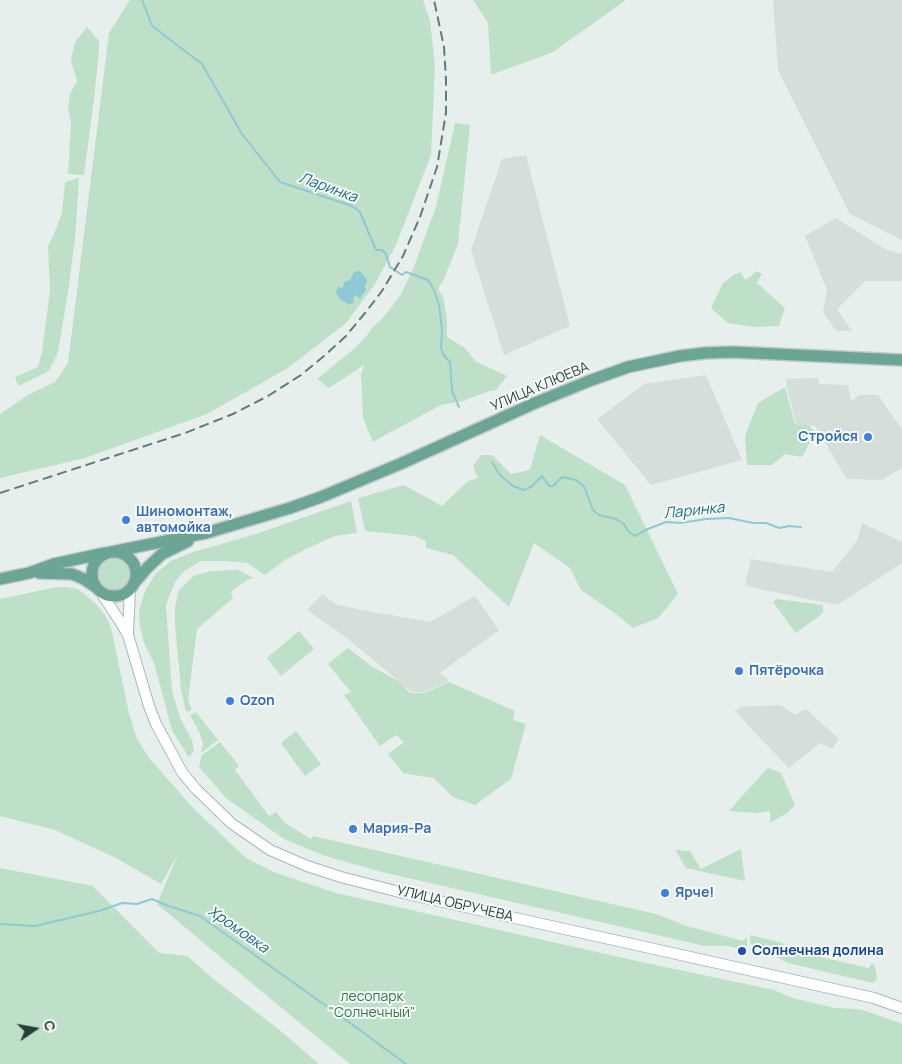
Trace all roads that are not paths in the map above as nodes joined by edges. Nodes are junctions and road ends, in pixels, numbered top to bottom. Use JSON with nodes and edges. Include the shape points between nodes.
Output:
{"nodes":[{"id":1,"x":902,"y":360,"type":"edge"},
{"id":2,"x":206,"y":533,"type":"junction"},
{"id":3,"x":109,"y":553,"type":"junction"},
{"id":4,"x":29,"y":573,"type":"junction"},
{"id":5,"x":0,"y":579,"type":"edge"},
{"id":6,"x":133,"y":585,"type":"junction"},
{"id":7,"x":100,"y":591,"type":"junction"},
{"id":8,"x":128,"y":635,"type":"junction"},
{"id":9,"x":902,"y":1008,"type":"edge"}],
"edges":[{"from":1,"to":2,"type":"main road","name":"УЛИЦА КЛЮЕВА","via":[[732,352],[680,356],[628,367],[535,403],[322,497]]},
{"from":2,"to":3,"type":"main road","name":"УЛИЦА КЛЮЕВА"},
{"from":2,"to":6,"type":"main road","name":"УЛИЦА КЛЮЕВА","via":[[162,554]]},
{"from":3,"to":4,"type":"main road","name":"УЛИЦА КЛЮЕВА","via":[[54,564]]},
{"from":3,"to":6,"type":"main road","via":[[122,554],[131,560],[136,571]]},
{"from":3,"to":7,"type":"main road","via":[[97,560],[92,570],[93,582]]},
{"from":4,"to":5,"type":"main road","name":"УЛИЦА КЛЮЕВА"},
{"from":4,"to":7,"type":"main road","name":"УЛИЦА КЛЮЕВА","via":[[72,574]]},
{"from":6,"to":7,"type":"main road","via":[[116,596]]},
{"from":6,"to":8,"type":"street","name":"УЛИЦА ОБРУЧЕВА"},
{"from":7,"to":8,"type":"street","name":"УЛИЦА ОБРУЧЕВА"},
{"from":8,"to":9,"type":"street","name":"УЛИЦА ОБРУЧЕВА","via":[[156,724],[182,772],[231,823],[270,850],[341,877],[403,893],[874,998]]}]}
